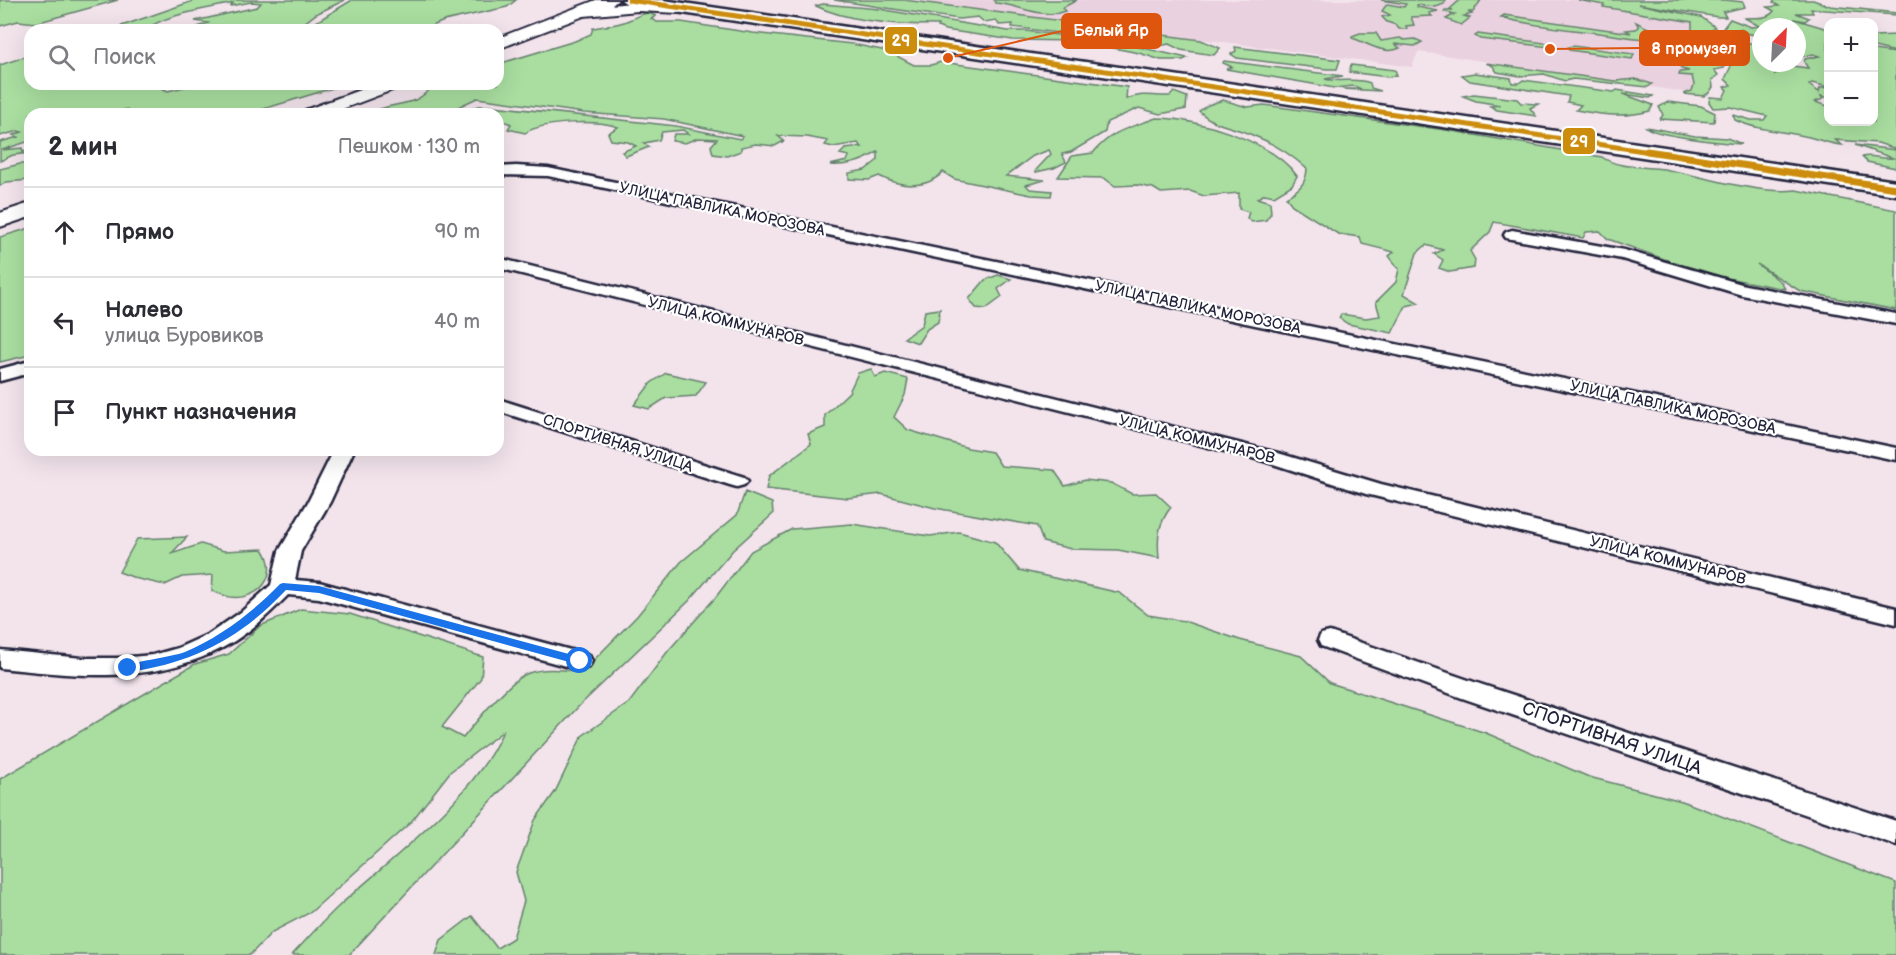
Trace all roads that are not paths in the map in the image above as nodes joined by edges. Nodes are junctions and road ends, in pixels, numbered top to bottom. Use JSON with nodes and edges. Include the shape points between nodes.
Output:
{"nodes":[{"id":1,"x":577,"y":0,"type":"edge"},
{"id":2,"x":610,"y":0,"type":"edge"},
{"id":3,"x":629,"y":0,"type":"edge"},
{"id":4,"x":682,"y":4,"type":"edge"},
{"id":5,"x":566,"y":18,"type":"junction"},
{"id":6,"x":504,"y":42,"type":"edge"},
{"id":7,"x":376,"y":90,"type":"edge"},
{"id":8,"x":328,"y":108,"type":"edge"},
{"id":9,"x":504,"y":171,"type":"edge"},
{"id":10,"x":1896,"y":180,"type":"edge"},
{"id":11,"x":1896,"y":189,"type":"edge"},
{"id":12,"x":24,"y":212,"type":"edge"},
{"id":13,"x":0,"y":219,"type":"edge"},
{"id":14,"x":1512,"y":235,"type":"dead end"},
{"id":15,"x":504,"y":265,"type":"edge"},
{"id":16,"x":1896,"y":319,"type":"edge"},
{"id":17,"x":24,"y":369,"type":"edge"},
{"id":18,"x":0,"y":375,"type":"edge"},
{"id":19,"x":504,"y":407,"type":"edge"},
{"id":20,"x":1896,"y":454,"type":"edge"},
{"id":21,"x":341,"y":456,"type":"edge"},
{"id":22,"x":737,"y":481,"type":"dead end"},
{"id":23,"x":283,"y":587,"type":"junction"},
{"id":24,"x":1896,"y":616,"type":"edge"},
{"id":25,"x":1330,"y":640,"type":"dead end"},
{"id":26,"x":0,"y":659,"type":"edge"},
{"id":27,"x":580,"y":661,"type":"dead end"},
{"id":28,"x":1896,"y":833,"type":"edge"}],
"edges":[{"from":1,"to":5,"type":"street"},
{"from":2,"to":5,"type":"street"},
{"from":3,"to":4,"type":"main road"},
{"from":4,"to":5,"type":"street","via":[[618,8]]},
{"from":4,"to":10,"type":"main road"},
{"from":4,"to":11,"type":"main road"},
{"from":5,"to":6,"type":"street"},
{"from":7,"to":8,"type":"street"},
{"from":9,"to":20,"type":"street","name":"УЛИЦА ПАВЛИКА МОРОЗОВА","via":[[548,172]]},
{"from":12,"to":13,"type":"street"},
{"from":14,"to":16,"type":"street","via":[[1624,255],[1742,290]]},
{"from":15,"to":24,"type":"street","name":"УЛИЦА КОММУНАРОВ","via":[[1271,457],[1374,489]]},
{"from":17,"to":18,"type":"street"},
{"from":19,"to":22,"type":"street","name":"СПОРТИВНАЯ УЛИЦА"},
{"from":21,"to":23,"type":"street","via":[[316,508],[289,549],[283,566]]},
{"from":23,"to":26,"type":"street","via":[[266,605],[218,640],[161,663],[128,668],[76,667]]},
{"from":23,"to":27,"type":"street","via":[[319,590]]},
{"from":25,"to":28,"type":"street","name":"СПОРТИВНАЯ УЛИЦА"}]}
